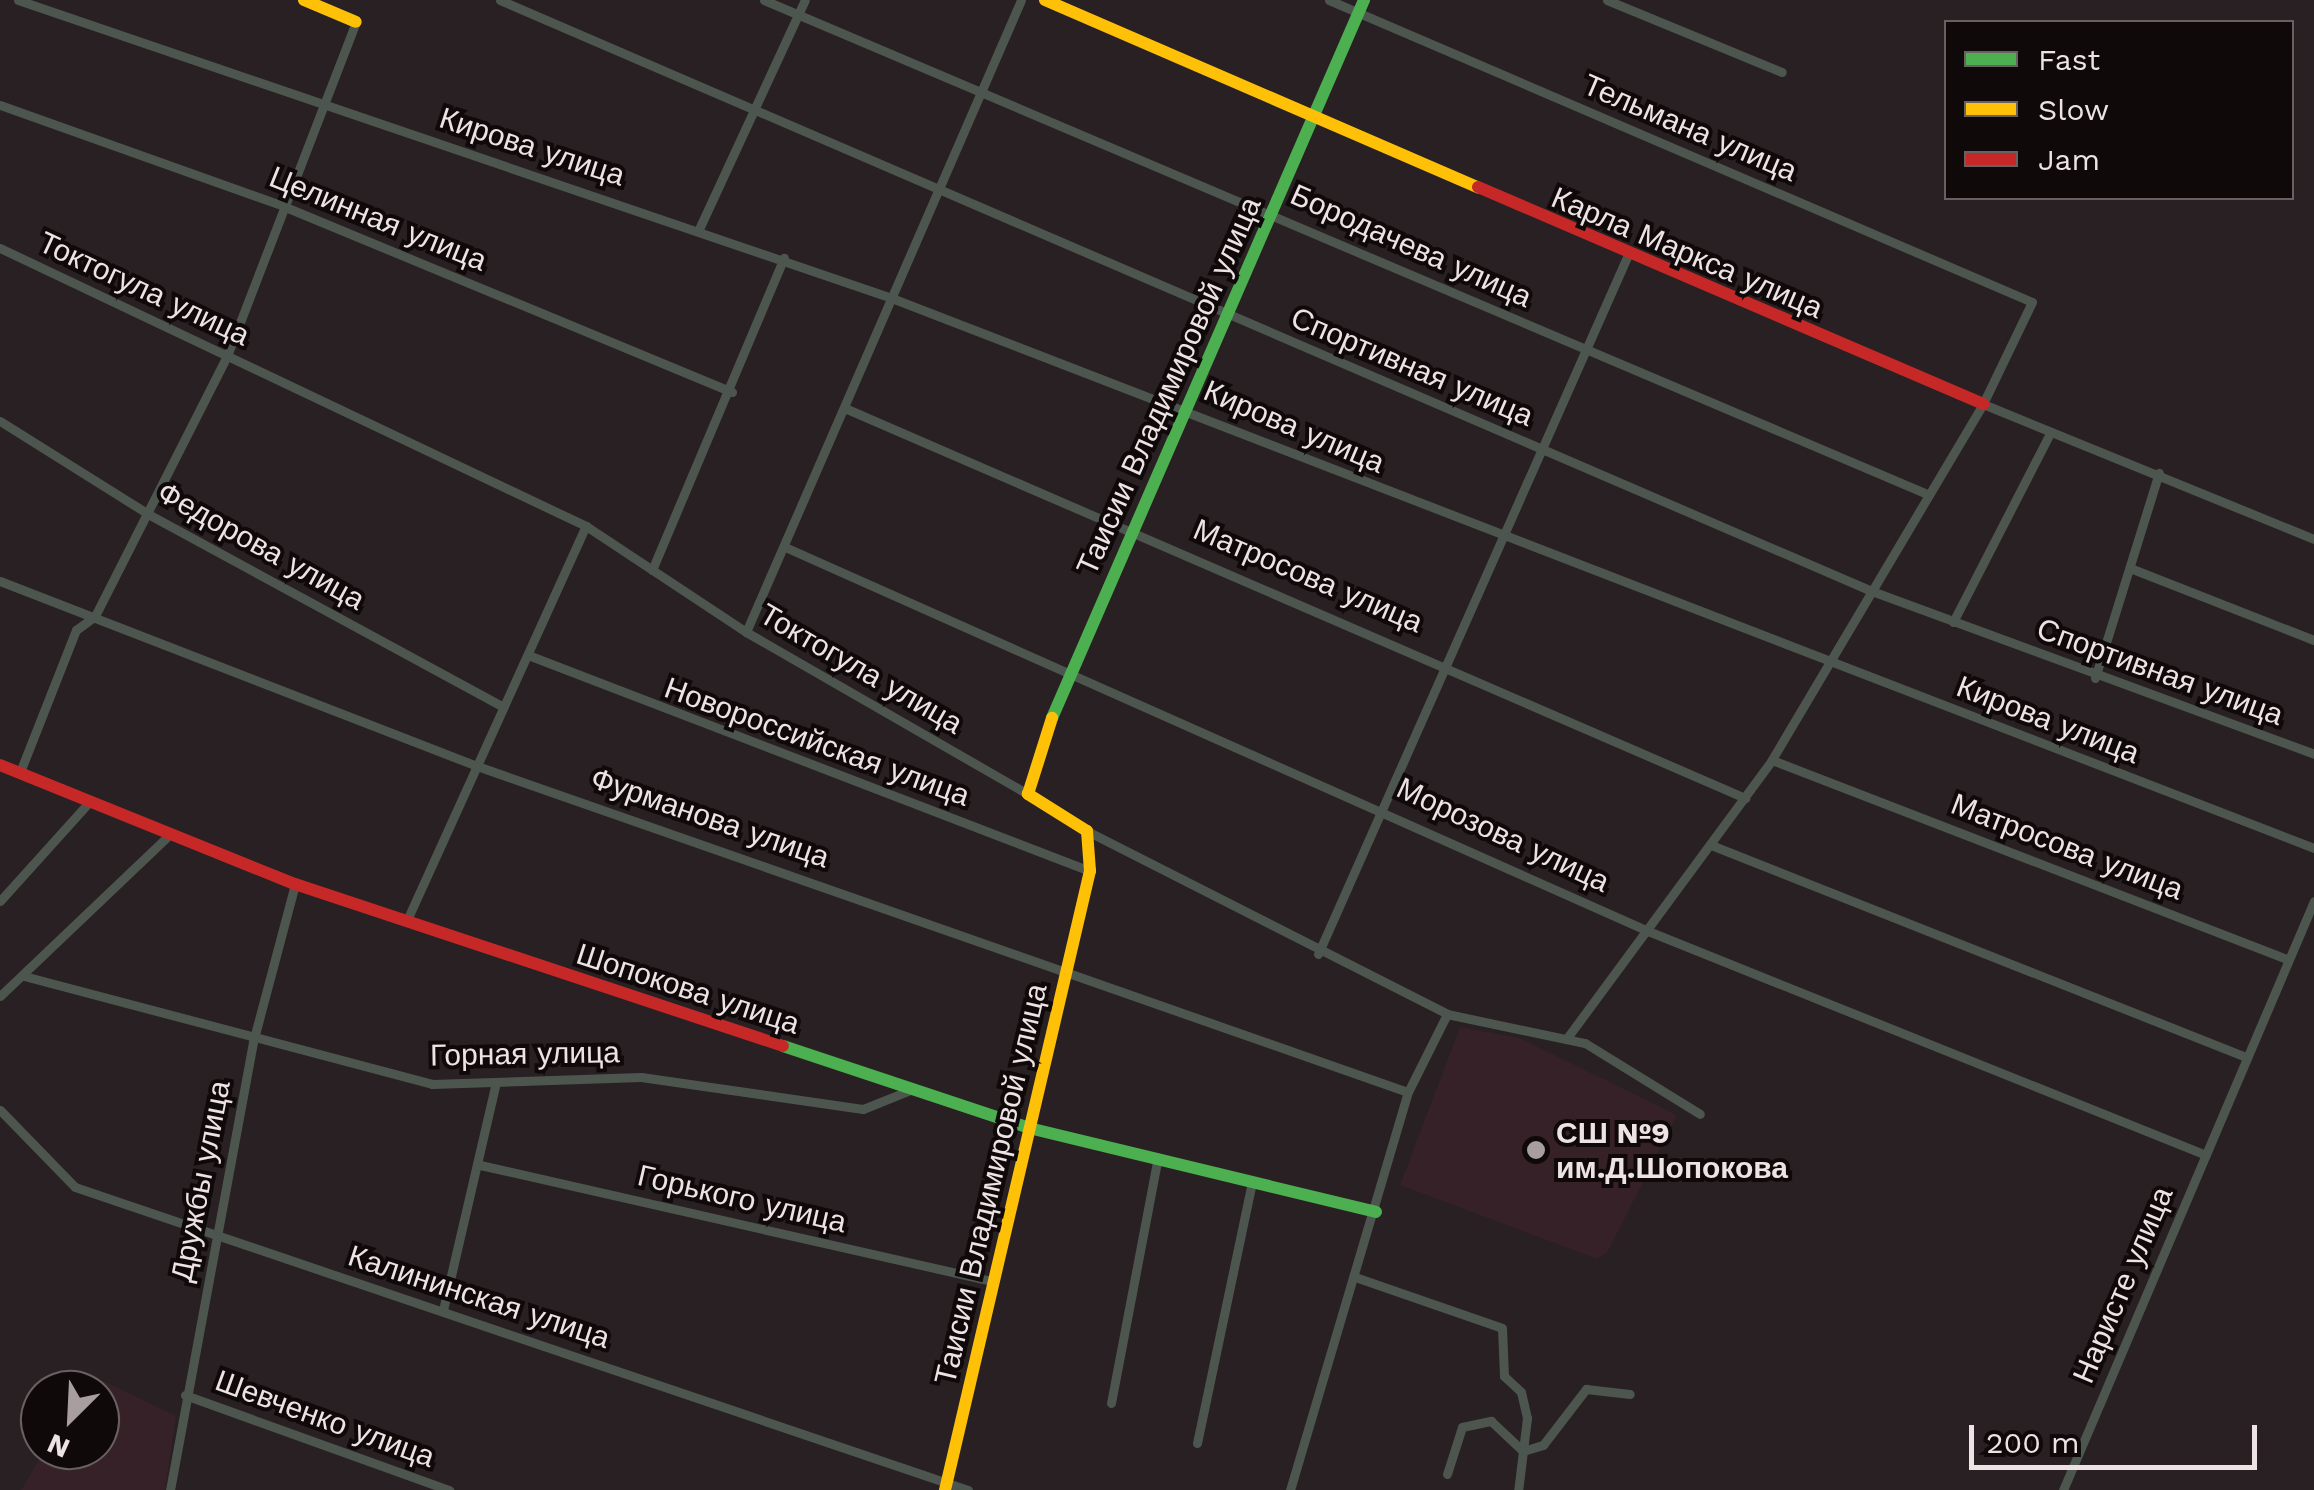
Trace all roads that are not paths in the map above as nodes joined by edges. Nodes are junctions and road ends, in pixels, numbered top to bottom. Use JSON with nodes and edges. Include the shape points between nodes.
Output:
{"nodes":[{"id":1,"x":18,"y":0,"type":"edge"},
{"id":2,"x":304,"y":0,"type":"edge"},
{"id":3,"x":500,"y":0,"type":"edge"},
{"id":4,"x":764,"y":0,"type":"edge"},
{"id":5,"x":806,"y":0,"type":"edge"},
{"id":6,"x":1020,"y":0,"type":"edge"},
{"id":7,"x":1045,"y":0,"type":"edge"},
{"id":8,"x":1329,"y":0,"type":"edge"},
{"id":9,"x":1608,"y":0,"type":"edge"},
{"id":10,"x":1361,"y":6,"type":"edge"},
{"id":11,"x":799,"y":15,"type":"junction"},
{"id":12,"x":356,"y":22,"type":"joint"},
{"id":13,"x":1782,"y":72,"type":"dead end"},
{"id":14,"x":981,"y":88,"type":"junction"},
{"id":15,"x":0,"y":105,"type":"edge"},
{"id":16,"x":322,"y":105,"type":"junction"},
{"id":17,"x":758,"y":112,"type":"junction"},
{"id":18,"x":1314,"y":116,"type":"junction"},
{"id":19,"x":940,"y":189,"type":"junction"},
{"id":20,"x":283,"y":206,"type":"junction"},
{"id":21,"x":1272,"y":212,"type":"junction"},
{"id":22,"x":699,"y":229,"type":"junction"},
{"id":23,"x":0,"y":248,"type":"edge"},
{"id":24,"x":1627,"y":256,"type":"junction"},
{"id":25,"x":784,"y":258,"type":"junction"},
{"id":26,"x":889,"y":296,"type":"junction"},
{"id":27,"x":1231,"y":316,"type":"junction"},
{"id":28,"x":1583,"y":349,"type":"junction"},
{"id":29,"x":227,"y":356,"type":"junction"},
{"id":30,"x":732,"y":392,"type":"junction"},
{"id":31,"x":1983,"y":404,"type":"junction"},
{"id":32,"x":847,"y":408,"type":"junction"},
{"id":33,"x":1187,"y":408,"type":"junction"},
{"id":34,"x":0,"y":421,"type":"edge"},
{"id":35,"x":2050,"y":433,"type":"junction"},
{"id":36,"x":1537,"y":448,"type":"junction"},
{"id":37,"x":2160,"y":473,"type":"junction"},
{"id":38,"x":1927,"y":494,"type":"junction"},
{"id":39,"x":148,"y":514,"type":"junction"},
{"id":40,"x":586,"y":526,"type":"junction"},
{"id":41,"x":1132,"y":529,"type":"junction"},
{"id":42,"x":1499,"y":535,"type":"junction"},
{"id":43,"x":2314,"y":539,"type":"edge"},
{"id":44,"x":786,"y":547,"type":"junction"},
{"id":45,"x":2130,"y":568,"type":"junction"},
{"id":46,"x":652,"y":570,"type":"junction"},
{"id":47,"x":0,"y":582,"type":"edge"},
{"id":48,"x":1869,"y":590,"type":"junction"},
{"id":49,"x":95,"y":616,"type":"junction"},
{"id":50,"x":1953,"y":622,"type":"junction"},
{"id":51,"x":746,"y":632,"type":"junction"},
{"id":52,"x":2314,"y":640,"type":"edge"},
{"id":53,"x":528,"y":655,"type":"junction"},
{"id":54,"x":1442,"y":661,"type":"junction"},
{"id":55,"x":1826,"y":662,"type":"junction"},
{"id":56,"x":1074,"y":672,"type":"junction"},
{"id":57,"x":2096,"y":678,"type":"junction"},
{"id":58,"x":503,"y":707,"type":"junction"},
{"id":59,"x":2314,"y":754,"type":"edge"},
{"id":60,"x":1772,"y":760,"type":"junction"},
{"id":61,"x":0,"y":765,"type":"edge"},
{"id":62,"x":477,"y":766,"type":"junction"},
{"id":63,"x":20,"y":772,"type":"junction"},
{"id":64,"x":1028,"y":794,"type":"junction"},
{"id":65,"x":1745,"y":798,"type":"junction"},
{"id":66,"x":90,"y":801,"type":"junction"},
{"id":67,"x":1382,"y":806,"type":"junction"},
{"id":68,"x":1087,"y":831,"type":"junction"},
{"id":69,"x":170,"y":834,"type":"junction"},
{"id":70,"x":1710,"y":846,"type":"junction"},
{"id":71,"x":2314,"y":848,"type":"edge"},
{"id":72,"x":1090,"y":870,"type":"junction"},
{"id":73,"x":295,"y":884,"type":"junction"},
{"id":74,"x":0,"y":901,"type":"edge"},
{"id":75,"x":2314,"y":902,"type":"edge"},
{"id":76,"x":407,"y":920,"type":"junction"},
{"id":77,"x":1648,"y":931,"type":"junction"},
{"id":78,"x":1318,"y":954,"type":"junction"},
{"id":79,"x":2287,"y":959,"type":"junction"},
{"id":80,"x":1068,"y":968,"type":"junction"},
{"id":81,"x":24,"y":976,"type":"junction"},
{"id":82,"x":0,"y":996,"type":"edge"},
{"id":83,"x":1448,"y":1014,"type":"junction"},
{"id":84,"x":1567,"y":1038,"type":"junction"},
{"id":85,"x":253,"y":1042,"type":"junction"},
{"id":86,"x":2246,"y":1057,"type":"junction"},
{"id":87,"x":496,"y":1082,"type":"junction"},
{"id":88,"x":916,"y":1088,"type":"junction"},
{"id":89,"x":1408,"y":1092,"type":"junction"},
{"id":90,"x":0,"y":1110,"type":"edge"},
{"id":91,"x":1700,"y":1114,"type":"dead end"},
{"id":92,"x":1030,"y":1128,"type":"junction"},
{"id":93,"x":2206,"y":1154,"type":"junction"},
{"id":94,"x":1158,"y":1157,"type":"junction"},
{"id":95,"x":480,"y":1165,"type":"junction"},
{"id":96,"x":1252,"y":1181,"type":"junction"},
{"id":97,"x":1376,"y":1212,"type":"junction"},
{"id":98,"x":215,"y":1237,"type":"junction"},
{"id":99,"x":1358,"y":1278,"type":"junction"},
{"id":100,"x":992,"y":1282,"type":"junction"},
{"id":101,"x":443,"y":1310,"type":"junction"},
{"id":102,"x":1630,"y":1394,"type":"dead end"},
{"id":103,"x":184,"y":1395,"type":"junction"},
{"id":104,"x":1111,"y":1402,"type":"dead end"},
{"id":105,"x":1197,"y":1442,"type":"dead end"},
{"id":106,"x":1523,"y":1452,"type":"junction"},
{"id":107,"x":1447,"y":1474,"type":"dead end"},
{"id":108,"x":946,"y":1486,"type":"edge"},
{"id":109,"x":170,"y":1490,"type":"edge"},
{"id":110,"x":449,"y":1490,"type":"edge"},
{"id":111,"x":968,"y":1490,"type":"edge"},
{"id":112,"x":1290,"y":1490,"type":"edge"},
{"id":113,"x":1518,"y":1490,"type":"edge"},
{"id":114,"x":2063,"y":1490,"type":"edge"}],
"edges":[{"from":1,"to":16,"type":"street","name":"Кирова улица"},
{"from":2,"to":12,"type":"street"},
{"from":3,"to":17,"type":"street","name":"Спортивная улица"},
{"from":4,"to":11,"type":"street","name":"Бородачева улица"},
{"from":5,"to":11,"type":"street"},
{"from":6,"to":14,"type":"street"},
{"from":7,"to":18,"type":"street","name":"Карла Маркса улица"},
{"from":8,"to":10,"type":"street","name":"Тельмана улица"},
{"from":9,"to":13,"type":"street"},
{"from":10,"to":18,"type":"street","name":"Таисии Владимировой улица"},
{"from":10,"to":31,"type":"street","name":"Тельмана улица","via":[[2032,302]]},
{"from":11,"to":14,"type":"street","name":"Бородачева улица"},
{"from":11,"to":17,"type":"street"},
{"from":12,"to":16,"type":"street"},
{"from":14,"to":19,"type":"street"},
{"from":14,"to":21,"type":"street","name":"Бородачева улица"},
{"from":15,"to":20,"type":"street","name":"Целинная улица"},
{"from":16,"to":20,"type":"street"},
{"from":16,"to":22,"type":"street","name":"Кирова улица"},
{"from":17,"to":19,"type":"street","name":"Спортивная улица"},
{"from":17,"to":22,"type":"street"},
{"from":18,"to":21,"type":"street","name":"Таисии Владимировой улица"},
{"from":18,"to":24,"type":"street","name":"Карла Маркса улица"},
{"from":19,"to":26,"type":"street"},
{"from":19,"to":27,"type":"street","name":"Спортивная улица"},
{"from":20,"to":29,"type":"street"},
{"from":20,"to":30,"type":"street","name":"Целинная улица"},
{"from":21,"to":27,"type":"street","name":"Таисии Владимировой улица"},
{"from":21,"to":28,"type":"street","name":"Бородачева улица"},
{"from":22,"to":25,"type":"street","name":"Кирова улица"},
{"from":23,"to":29,"type":"street","name":"Токтогула улица"},
{"from":24,"to":28,"type":"street"},
{"from":24,"to":31,"type":"street","name":"Карла Маркса улица"},
{"from":25,"to":26,"type":"street","name":"Кирова улица"},
{"from":25,"to":30,"type":"street"},
{"from":26,"to":32,"type":"street"},
{"from":26,"to":33,"type":"street","name":"Кирова улица","via":[[1074,374]]},
{"from":27,"to":33,"type":"street","name":"Таисии Владимировой улица"},
{"from":27,"to":36,"type":"street","name":"Спортивная улица"},
{"from":28,"to":36,"type":"street"},
{"from":28,"to":38,"type":"street","name":"Бородачева улица"},
{"from":29,"to":39,"type":"street"},
{"from":29,"to":40,"type":"street","name":"Токтогула улица"},
{"from":30,"to":46,"type":"street"},
{"from":31,"to":35,"type":"street","name":"Карла Маркса улица"},
{"from":31,"to":38,"type":"street"},
{"from":32,"to":41,"type":"street","name":"Матросова улица"},
{"from":32,"to":44,"type":"street"},
{"from":33,"to":41,"type":"street","name":"Таисии Владимировой улица"},
{"from":33,"to":42,"type":"street","name":"Кирова улица"},
{"from":34,"to":39,"type":"street","name":"Федорова улица"},
{"from":35,"to":37,"type":"street","name":"Карла Маркса улица"},
{"from":35,"to":50,"type":"street"},
{"from":36,"to":42,"type":"street"},
{"from":36,"to":48,"type":"street","name":"Спортивная улица"},
{"from":37,"to":43,"type":"street","name":"Карла Маркса улица"},
{"from":37,"to":45,"type":"street"},
{"from":38,"to":48,"type":"street"},
{"from":39,"to":49,"type":"street"},
{"from":39,"to":58,"type":"street","name":"Федорова улица"},
{"from":40,"to":46,"type":"street","name":"Токтогула улица"},
{"from":40,"to":53,"type":"street"},
{"from":41,"to":54,"type":"street","name":"Матросова улица"},
{"from":41,"to":56,"type":"street","name":"Таисии Владимировой улица"},
{"from":42,"to":54,"type":"street"},
{"from":42,"to":55,"type":"street","name":"Кирова улица"},
{"from":44,"to":51,"type":"street"},
{"from":44,"to":56,"type":"street","name":"Морозова улица"},
{"from":45,"to":52,"type":"street"},
{"from":45,"to":57,"type":"street"},
{"from":46,"to":51,"type":"street","name":"Токтогула улица"},
{"from":47,"to":49,"type":"street","name":"Фурманова улица"},
{"from":48,"to":50,"type":"street","name":"Спортивная улица"},
{"from":48,"to":55,"type":"street"},
{"from":49,"to":62,"type":"street","name":"Фурманова улица"},
{"from":49,"to":63,"type":"street","via":[[76,630]]},
{"from":50,"to":57,"type":"street","name":"Спортивная улица"},
{"from":51,"to":64,"type":"street","name":"Токтогула улица"},
{"from":53,"to":58,"type":"street"},
{"from":53,"to":72,"type":"street","name":"Новороссийская улица"},
{"from":54,"to":65,"type":"street","name":"Матросова улица"},
{"from":54,"to":67,"type":"street"},
{"from":55,"to":60,"type":"street"},
{"from":55,"to":71,"type":"street","name":"Кирова улица"},
{"from":56,"to":64,"type":"street","name":"Таисии Владимировой улица"},
{"from":56,"to":67,"type":"street","name":"Морозова улица"},
{"from":57,"to":59,"type":"street","name":"Спортивная улица"},
{"from":58,"to":62,"type":"street"},
{"from":60,"to":65,"type":"street"},
{"from":60,"to":79,"type":"street","name":"Матросова улица"},
{"from":61,"to":63,"type":"street","name":"Шопокова улица"},
{"from":62,"to":76,"type":"street"},
{"from":62,"to":80,"type":"street","name":"Фурманова улица"},
{"from":63,"to":66,"type":"street","name":"Шопокова улица"},
{"from":64,"to":68,"type":"street","name":"Токтогула улица"},
{"from":65,"to":70,"type":"street"},
{"from":66,"to":69,"type":"street","name":"Шопокова улица"},
{"from":66,"to":74,"type":"street"},
{"from":67,"to":77,"type":"street","name":"Морозова улица"},
{"from":67,"to":78,"type":"street"},
{"from":68,"to":72,"type":"street","name":"Таисии Владимировой улица"},
{"from":68,"to":78,"type":"street","name":"Токтогула улица"},
{"from":69,"to":73,"type":"street","name":"Шопокова улица"},
{"from":69,"to":81,"type":"street"},
{"from":70,"to":77,"type":"street"},
{"from":70,"to":86,"type":"street"},
{"from":72,"to":80,"type":"street","name":"Таисии Владимировой улица"},
{"from":73,"to":76,"type":"street","name":"Шопокова улица"},
{"from":73,"to":85,"type":"street","name":"Дружбы улица"},
{"from":75,"to":79,"type":"street","name":"Наристе улица"},
{"from":76,"to":88,"type":"street","name":"Шопокова улица"},
{"from":77,"to":84,"type":"street"},
{"from":77,"to":93,"type":"street","name":"Морозова улица"},
{"from":78,"to":83,"type":"street","name":"Токтогула улица"},
{"from":79,"to":86,"type":"street","name":"Наристе улица"},
{"from":80,"to":89,"type":"street","name":"Фурманова улица"},
{"from":80,"to":92,"type":"street","name":"Таисии Владимировой улица"},
{"from":81,"to":82,"type":"street"},
{"from":81,"to":85,"type":"street","name":"Горная улица"},
{"from":83,"to":84,"type":"street","name":"Токтогула улица"},
{"from":83,"to":89,"type":"street"},
{"from":84,"to":91,"type":"street","name":"Токтогула улица"},
{"from":85,"to":87,"type":"street","name":"Горная улица","via":[[432,1084]]},
{"from":85,"to":98,"type":"street","name":"Дружбы улица"},
{"from":86,"to":93,"type":"street","name":"Наристе улица"},
{"from":87,"to":88,"type":"street","name":"Горная улица","via":[[641,1077],[863,1108]]},
{"from":87,"to":95,"type":"street"},
{"from":88,"to":92,"type":"street","name":"Шопокова улица"},
{"from":89,"to":97,"type":"street"},
{"from":90,"to":98,"type":"street","name":"Калининская улица","via":[[75,1187]]},
{"from":92,"to":94,"type":"street","name":"Шопокова улица"},
{"from":92,"to":100,"type":"street","name":"Таисии Владимировой улица"},
{"from":93,"to":114,"type":"street","name":"Наристе улица"},
{"from":94,"to":96,"type":"street","name":"Шопокова улица"},
{"from":94,"to":104,"type":"street"},
{"from":95,"to":100,"type":"street","name":"Горького улица"},
{"from":95,"to":101,"type":"street"},
{"from":96,"to":97,"type":"street","name":"Шопокова улица"},
{"from":96,"to":105,"type":"street"},
{"from":97,"to":99,"type":"street"},
{"from":98,"to":101,"type":"street","name":"Калининская улица"},
{"from":98,"to":103,"type":"street","name":"Дружбы улица"},
{"from":99,"to":106,"type":"street","via":[[1502,1328],[1504,1376],[1521,1392],[1527,1418]]},
{"from":99,"to":112,"type":"street"},
{"from":100,"to":108,"type":"street","name":"Таисии Владимировой улица"},
{"from":101,"to":108,"type":"street","name":"Калининская улица"},
{"from":102,"to":106,"type":"street","via":[[1586,1389],[1543,1445]]},
{"from":103,"to":109,"type":"street","name":"Дружбы улица"},
{"from":103,"to":110,"type":"street","name":"Шевченко улица"},
{"from":106,"to":107,"type":"street","via":[[1492,1420],[1475,1418],[1462,1427]]},
{"from":106,"to":113,"type":"street"},
{"from":108,"to":111,"type":"street","name":"Калининская улица"}]}
